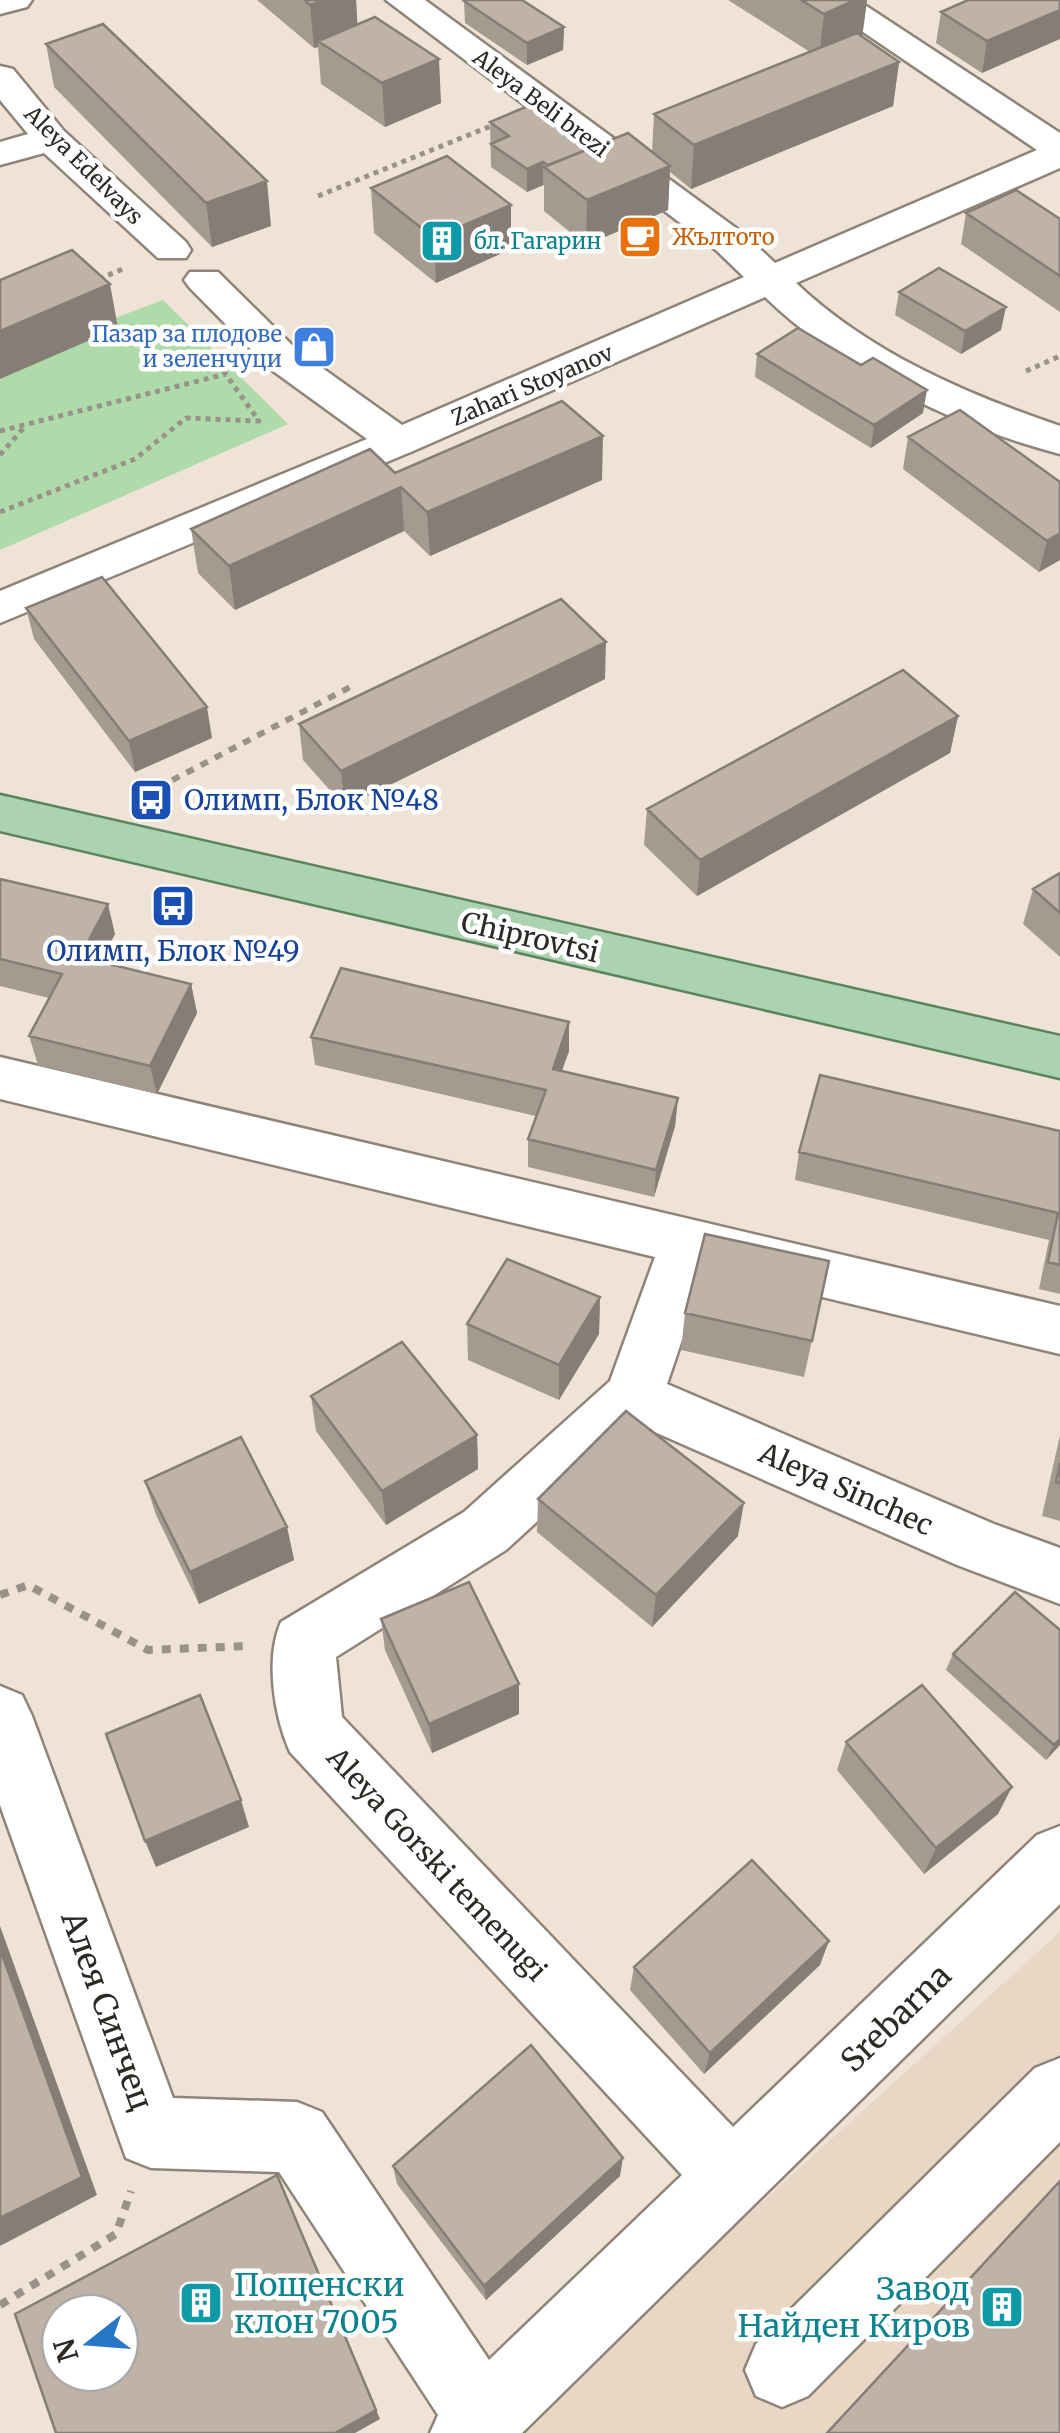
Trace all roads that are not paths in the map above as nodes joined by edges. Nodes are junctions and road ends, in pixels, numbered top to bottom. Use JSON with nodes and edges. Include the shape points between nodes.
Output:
{"nodes":[{"id":1,"x":15,"y":0,"type":"edge"},
{"id":2,"x":457,"y":0,"type":"edge"},
{"id":3,"x":832,"y":0,"type":"edge"},
{"id":4,"x":0,"y":4,"type":"edge"},
{"id":5,"x":412,"y":7,"type":"edge"},
{"id":6,"x":928,"y":24,"type":"dead end"},
{"id":7,"x":892,"y":39,"type":"junction"},
{"id":8,"x":0,"y":77,"type":"edge"},
{"id":9,"x":51,"y":139,"type":"junction"},
{"id":10,"x":1060,"y":152,"type":"edge"},
{"id":11,"x":0,"y":154,"type":"edge"},
{"id":12,"x":172,"y":250,"type":"road end"},
{"id":13,"x":204,"y":280,"type":"dead end"},
{"id":14,"x":774,"y":281,"type":"junction"},
{"id":15,"x":1060,"y":440,"type":"edge"},
{"id":16,"x":398,"y":442,"type":"junction"},
{"id":17,"x":0,"y":608,"type":"edge"},
{"id":18,"x":0,"y":813,"type":"edge"},
{"id":19,"x":1060,"y":1057,"type":"edge"},
{"id":20,"x":0,"y":1078,"type":"edge"},
{"id":21,"x":688,"y":1239,"type":"junction"},
{"id":22,"x":1060,"y":1330,"type":"edge"},
{"id":23,"x":634,"y":1396,"type":"junction"},
{"id":24,"x":1060,"y":1576,"type":"edge"},
{"id":25,"x":0,"y":1716,"type":"edge"},
{"id":26,"x":1060,"y":1858,"type":"edge"},
{"id":27,"x":1060,"y":2093,"type":"edge"},
{"id":28,"x":733,"y":2178,"type":"junction"},
{"id":29,"x":782,"y":2370,"type":"dead end"},
{"id":30,"x":476,"y":2426,"type":"edge"}],
"edges":[{"from":1,"to":4,"type":"street"},
{"from":2,"to":5,"type":"street"},
{"from":3,"to":7,"type":"street"},
{"from":5,"to":14,"type":"street","name":"Aleya Beli brezi"},
{"from":6,"to":7,"type":"street"},
{"from":7,"to":10,"type":"street"},
{"from":8,"to":9,"type":"street","name":"Aleya Edelvays"},
{"from":9,"to":11,"type":"street"},
{"from":9,"to":12,"type":"street","name":"Aleya Edelvays"},
{"from":10,"to":14,"type":"street","name":"Zahari Stoyanov"},
{"from":13,"to":16,"type":"street","via":[[282,358]]},
{"from":14,"to":15,"type":"street","name":"Aleya Beli brezi","via":[[819,326],[957,405]]},
{"from":14,"to":16,"type":"street","name":"Zahari Stoyanov"},
{"from":16,"to":17,"type":"street","name":"Zahari Stoyanov"},
{"from":18,"to":19,"type":"main road","name":"Chiprovtsi"},
{"from":20,"to":21,"type":"street"},
{"from":21,"to":22,"type":"street"},
{"from":21,"to":23,"type":"street"},
{"from":23,"to":24,"type":"street","name":"Aleya Sinchec"},
{"from":23,"to":28,"type":"street","name":"Aleya Gorski temenugi","via":[[485,1531],[303,1643],[312,1730]]},
{"from":25,"to":30,"type":"street","name":"Алея Синчец","via":[[152,2133],[296,2137]]},
{"from":26,"to":28,"type":"street","name":"Srebarna"},
{"from":27,"to":29,"type":"street"},
{"from":28,"to":30,"type":"street","name":"Srebarna"}]}
